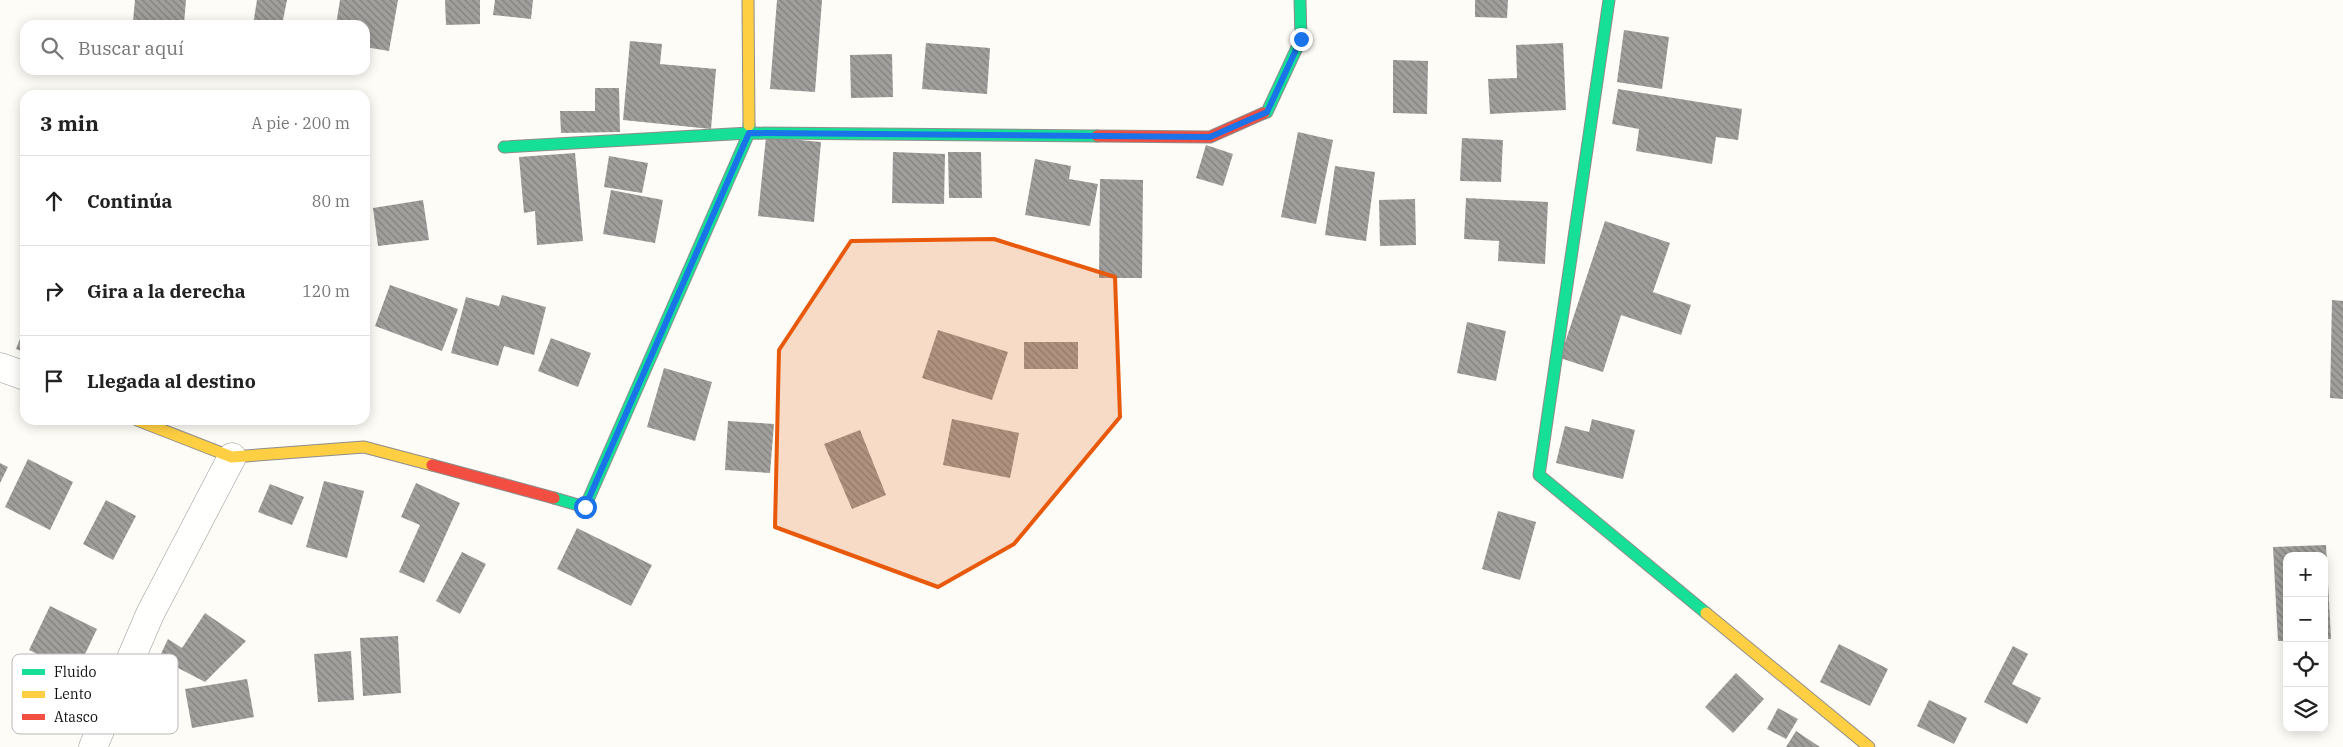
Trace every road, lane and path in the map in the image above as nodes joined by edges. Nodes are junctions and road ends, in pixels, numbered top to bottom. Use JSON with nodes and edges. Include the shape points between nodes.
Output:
{"nodes":[{"id":1,"x":748,"y":0,"type":"edge"},
{"id":2,"x":1300,"y":0,"type":"edge"},
{"id":3,"x":1609,"y":0,"type":"edge"},
{"id":4,"x":749,"y":133,"type":"junction"},
{"id":5,"x":504,"y":147,"type":"dead end"},
{"id":6,"x":0,"y":366,"type":"edge"},
{"id":7,"x":20,"y":374,"type":"edge"},
{"id":8,"x":150,"y":425,"type":"edge"},
{"id":9,"x":232,"y":457,"type":"junction"},
{"id":10,"x":133,"y":654,"type":"edge"},
{"id":11,"x":99,"y":734,"type":"edge"},
{"id":12,"x":93,"y":747,"type":"edge"},
{"id":13,"x":1869,"y":747,"type":"edge"}],
"edges":[{"from":1,"to":4,"type":"street"},
{"from":2,"to":4,"type":"street","via":[[1301,39],[1267,112],[1210,137]]},
{"from":3,"to":13,"type":"street","via":[[1539,475]]},
{"from":4,"to":5,"type":"street"},
{"from":4,"to":9,"type":"street","via":[[585,507],[364,447]]},
{"from":6,"to":7,"type":"street"},
{"from":8,"to":9,"type":"street"},
{"from":9,"to":10,"type":"street","via":[[150,614]]},
{"from":11,"to":12,"type":"street"}]}
